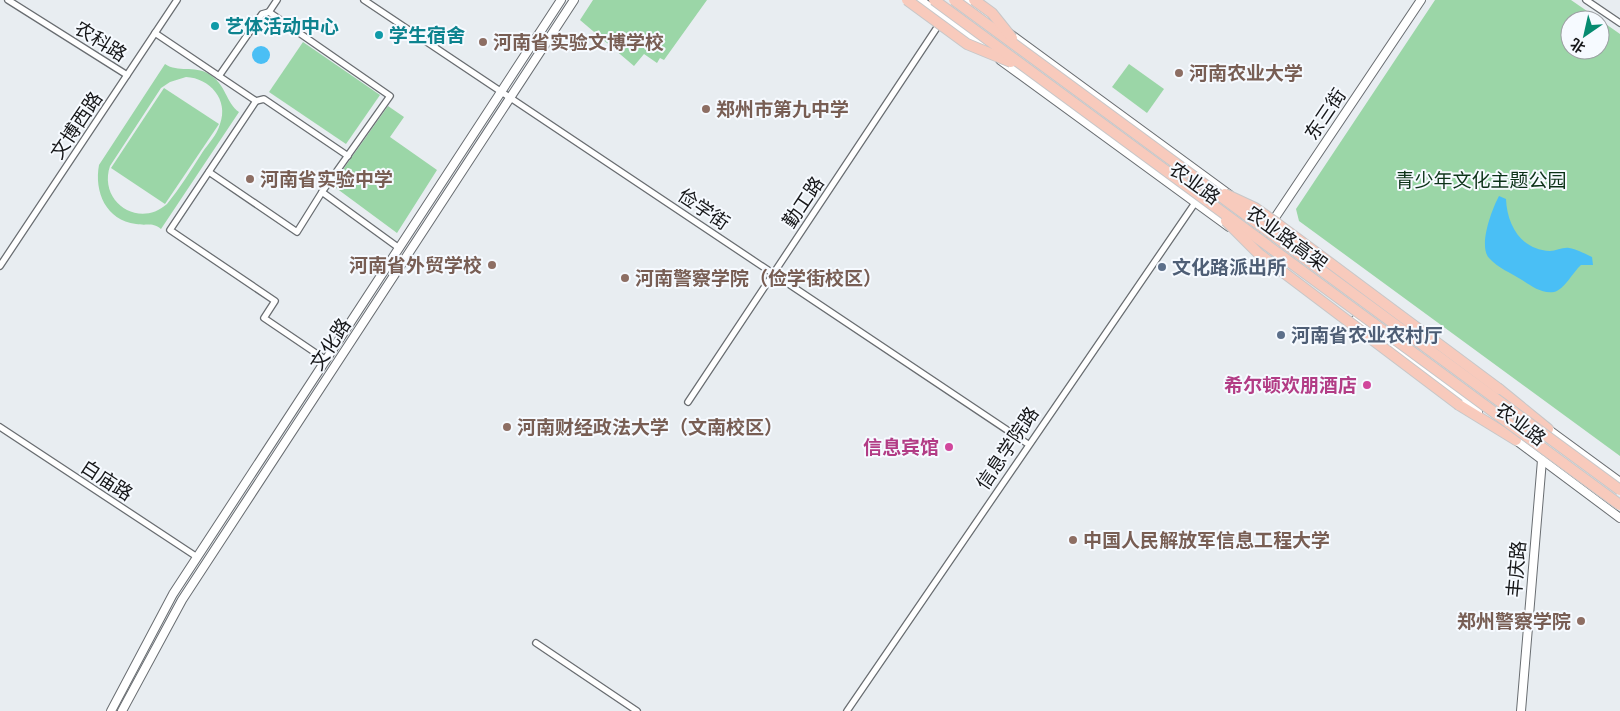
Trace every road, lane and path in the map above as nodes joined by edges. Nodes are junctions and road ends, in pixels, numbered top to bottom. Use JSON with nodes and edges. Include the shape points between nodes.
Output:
{"nodes":[{"id":1,"x":8,"y":0,"type":"edge"},
{"id":2,"x":177,"y":0,"type":"edge"},
{"id":3,"x":277,"y":0,"type":"edge"},
{"id":4,"x":364,"y":0,"type":"edge"},
{"id":5,"x":562,"y":0,"type":"edge"},
{"id":6,"x":574,"y":0,"type":"edge"},
{"id":7,"x":907,"y":0,"type":"edge"},
{"id":8,"x":920,"y":0,"type":"edge"},
{"id":9,"x":934,"y":0,"type":"edge"},
{"id":10,"x":954,"y":0,"type":"edge"},
{"id":11,"x":963,"y":0,"type":"edge"},
{"id":12,"x":974,"y":0,"type":"edge"},
{"id":13,"x":1421,"y":0,"type":"edge"},
{"id":14,"x":1586,"y":0,"type":"edge"},
{"id":15,"x":268,"y":12,"type":"junction"},
{"id":16,"x":944,"y":17,"type":"junction"},
{"id":17,"x":1620,"y":22,"type":"edge"},
{"id":18,"x":155,"y":33,"type":"junction"},
{"id":19,"x":1020,"y":48,"type":"junction"},
{"id":20,"x":1028,"y":69,"type":"junction"},
{"id":21,"x":127,"y":75,"type":"junction"},
{"id":22,"x":219,"y":76,"type":"junction"},
{"id":23,"x":501,"y":92,"type":"junction"},
{"id":24,"x":510,"y":97,"type":"junction"},
{"id":25,"x":256,"y":101,"type":"junction"},
{"id":26,"x":348,"y":156,"type":"junction"},
{"id":27,"x":208,"y":172,"type":"junction"},
{"id":28,"x":1208,"y":187,"type":"junction"},
{"id":29,"x":322,"y":192,"type":"junction"},
{"id":30,"x":1209,"y":202,"type":"junction"},
{"id":31,"x":1195,"y":203,"type":"junction"},
{"id":32,"x":1270,"y":224,"type":"junction"},
{"id":33,"x":1255,"y":247,"type":"junction"},
{"id":34,"x":399,"y":248,"type":"junction"},
{"id":35,"x":0,"y":265,"type":"edge"},
{"id":36,"x":774,"y":274,"type":"junction"},
{"id":37,"x":326,"y":360,"type":"junction"},
{"id":38,"x":688,"y":402,"type":"dead end"},
{"id":39,"x":0,"y":427,"type":"edge"},
{"id":40,"x":1548,"y":429,"type":"junction"},
{"id":41,"x":1516,"y":440,"type":"junction"},
{"id":42,"x":1028,"y":444,"type":"junction"},
{"id":43,"x":1542,"y":460,"type":"junction"},
{"id":44,"x":1620,"y":482,"type":"edge"},
{"id":45,"x":1620,"y":490,"type":"edge"},
{"id":46,"x":1620,"y":505,"type":"edge"},
{"id":47,"x":1620,"y":518,"type":"edge"},
{"id":48,"x":198,"y":557,"type":"junction"},
{"id":49,"x":536,"y":643,"type":"dead end"},
{"id":50,"x":110,"y":711,"type":"edge"},
{"id":51,"x":122,"y":711,"type":"edge"},
{"id":52,"x":637,"y":711,"type":"edge"},
{"id":53,"x":847,"y":711,"type":"edge"},
{"id":54,"x":1521,"y":711,"type":"edge"}],
"edges":[{"from":1,"to":21,"type":"street","name":"农科路"},
{"from":2,"to":18,"type":"street","name":"文博西路"},
{"from":3,"to":15,"type":"street"},
{"from":4,"to":23,"type":"street","name":"俭学街"},
{"from":5,"to":23,"type":"street","name":"文化路"},
{"from":6,"to":24,"type":"street","name":"文化路"},
{"from":7,"to":20,"type":"highway","bridge":true,"via":[[967,44]]},
{"from":8,"to":16,"type":"street","name":"农业路"},
{"from":9,"to":20,"type":"highway","name":"农业路高架","bridge":true},
{"from":10,"to":19,"type":"highway","name":"农业路高架","bridge":true},
{"from":11,"to":32,"type":"street","name":"农业路"},
{"from":12,"to":19,"type":"highway","bridge":true,"via":[[992,13]]},
{"from":13,"to":32,"type":"street","name":"东三街"},
{"from":14,"to":17,"type":"street"},
{"from":15,"to":22,"type":"street","via":[[262,14]]},
{"from":15,"to":26,"type":"street","via":[[390,96]]},
{"from":16,"to":31,"type":"street","name":"农业路"},
{"from":16,"to":36,"type":"street","name":"勤工路"},
{"from":18,"to":21,"type":"street","name":"文博西路"},
{"from":18,"to":22,"type":"street"},
{"from":19,"to":28,"type":"highway","name":"农业路高架","bridge":true},
{"from":20,"to":30,"type":"highway","name":"农业路高架","bridge":true},
{"from":21,"to":35,"type":"street","name":"文博西路"},
{"from":22,"to":25,"type":"street"},
{"from":23,"to":24,"type":"street","name":"俭学街"},
{"from":23,"to":34,"type":"street","name":"文化路"},
{"from":24,"to":36,"type":"street","name":"俭学街"},
{"from":24,"to":51,"type":"street","name":"文化路","via":[[182,600]]},
{"from":25,"to":26,"type":"street","via":[[264,99]]},
{"from":25,"to":27,"type":"street"},
{"from":26,"to":29,"type":"street"},
{"from":27,"to":29,"type":"street","via":[[297,232]]},
{"from":27,"to":37,"type":"street","via":[[170,230],[275,301],[264,318]]},
{"from":28,"to":40,"type":"highway","bridge":true,"via":[[1275,222]]},
{"from":28,"to":45,"type":"highway","name":"农业路高架","bridge":true},
{"from":29,"to":34,"type":"street"},
{"from":30,"to":41,"type":"highway","bridge":true,"via":[[1259,254],[1459,405]]},
{"from":30,"to":46,"type":"highway","name":"农业路高架","bridge":true},
{"from":31,"to":33,"type":"street","name":"农业路"},
{"from":31,"to":42,"type":"street","name":"信息学院路"},
{"from":32,"to":33,"type":"street","name":"东三街"},
{"from":32,"to":40,"type":"street","name":"农业路"},
{"from":33,"to":41,"type":"street","name":"农业路"},
{"from":34,"to":37,"type":"street","name":"文化路"},
{"from":36,"to":38,"type":"street","name":"勤工路"},
{"from":36,"to":42,"type":"street","name":"俭学街"},
{"from":37,"to":48,"type":"street","name":"文化路"},
{"from":39,"to":48,"type":"street","name":"白庙路"},
{"from":40,"to":44,"type":"street","name":"农业路"},
{"from":41,"to":43,"type":"street","name":"农业路"},
{"from":42,"to":53,"type":"street","name":"信息学院路"},
{"from":43,"to":47,"type":"street","name":"农业路"},
{"from":43,"to":54,"type":"street","name":"丰庆路"},
{"from":48,"to":50,"type":"street","name":"文化路","via":[[158,620]]},
{"from":49,"to":52,"type":"street"}]}
